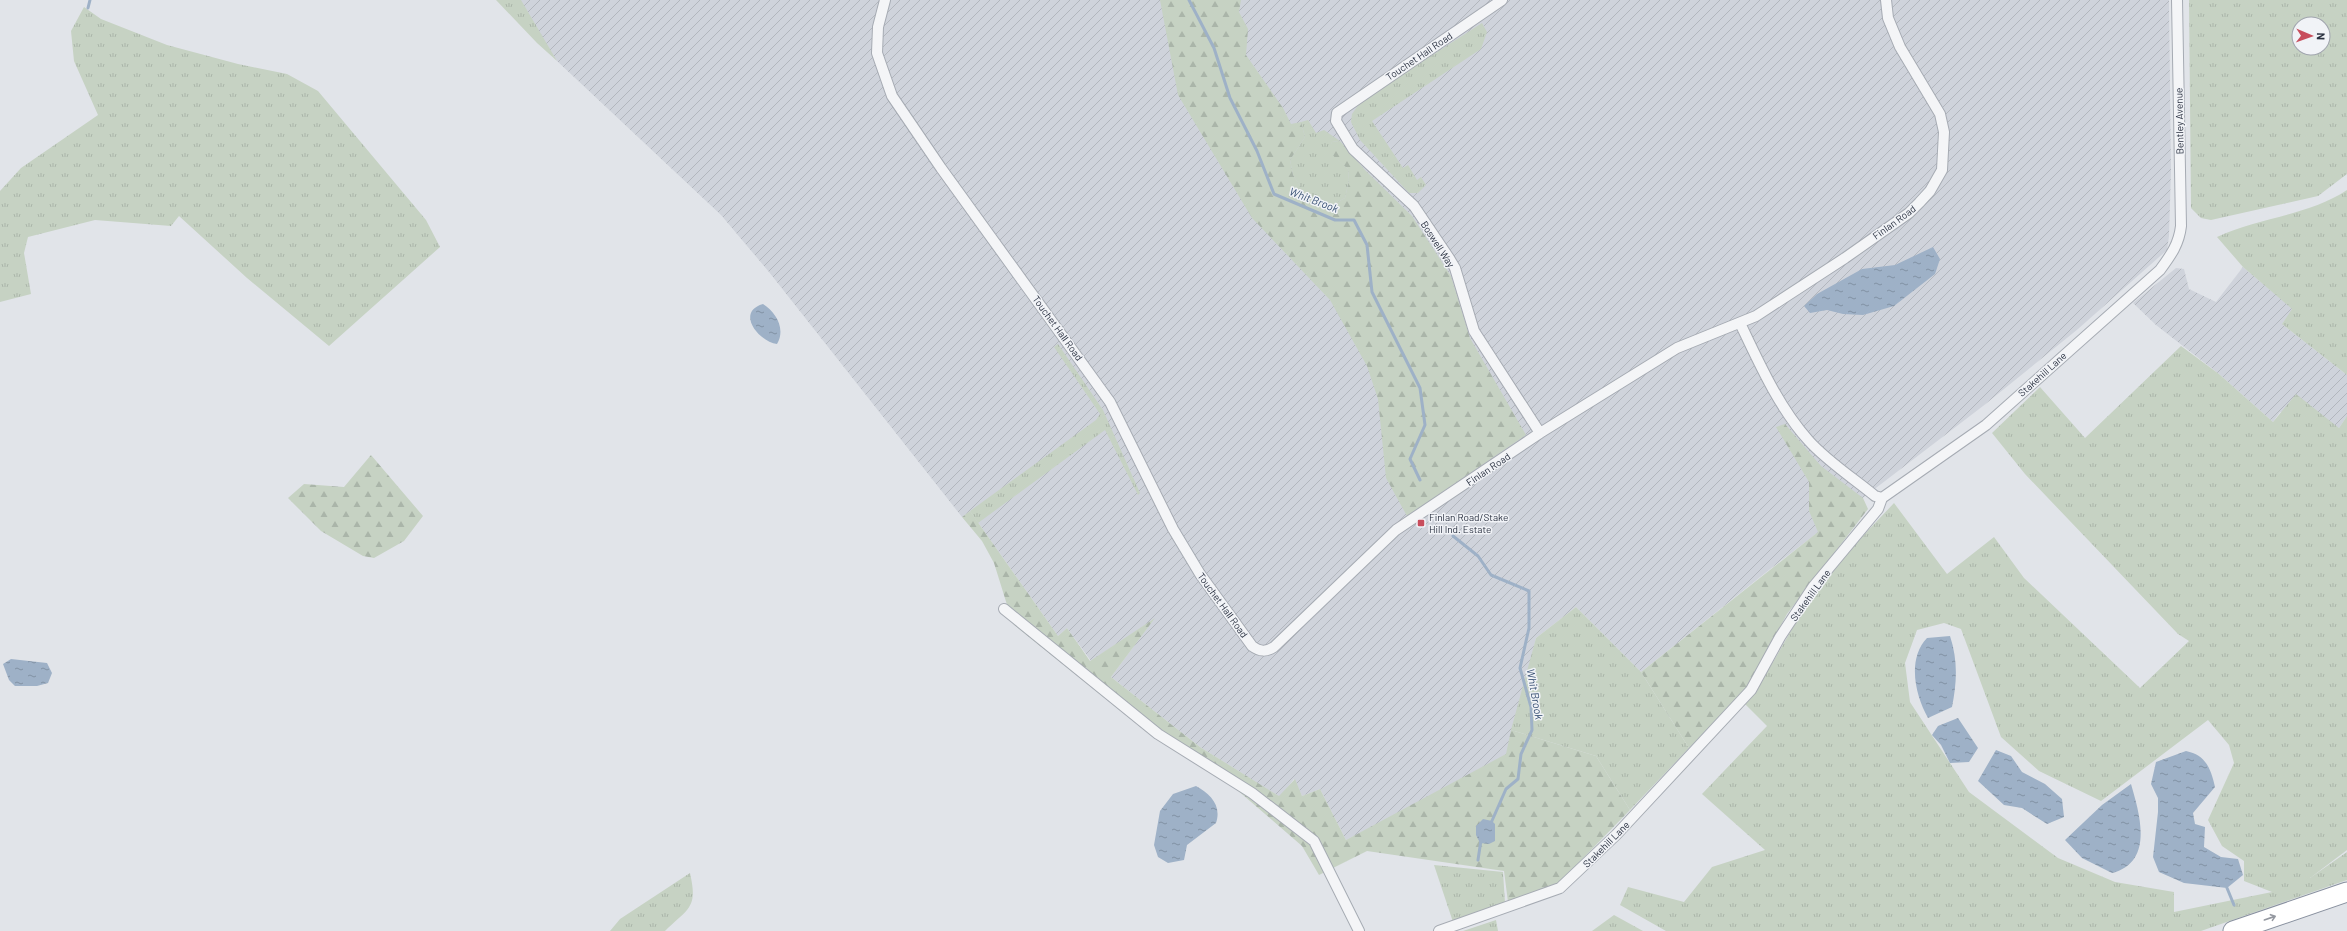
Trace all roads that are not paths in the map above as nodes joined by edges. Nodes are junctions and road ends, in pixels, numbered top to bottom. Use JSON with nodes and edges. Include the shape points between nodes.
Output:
{"nodes":[{"id":1,"x":885,"y":0,"type":"edge"},
{"id":2,"x":1502,"y":0,"type":"edge"},
{"id":3,"x":1886,"y":0,"type":"edge"},
{"id":4,"x":2177,"y":0,"type":"edge"},
{"id":5,"x":1337,"y":113,"type":"joint"},
{"id":6,"x":2179,"y":241,"type":"joint"},
{"id":7,"x":1740,"y":323,"type":"junction"},
{"id":8,"x":1540,"y":433,"type":"junction"},
{"id":9,"x":1882,"y":498,"type":"junction"},
{"id":10,"x":1004,"y":609,"type":"dead end"},
{"id":11,"x":1262,"y":651,"type":"joint"},
{"id":12,"x":2347,"y":892,"type":"edge"},
{"id":13,"x":1359,"y":931,"type":"edge"},
{"id":14,"x":1439,"y":931,"type":"edge"},
{"id":15,"x":2233,"y":931,"type":"edge"}],
"edges":[{"from":1,"to":11,"type":"street","name":"Touchet Hall Road","via":[[878,27],[877,53],[892,96],[1107,397],[1200,574],[1252,646]]},
{"from":2,"to":5,"type":"street","name":"Touchet Hall Road"},
{"from":3,"to":7,"type":"street","name":"Finlan Road","via":[[1888,18],[1900,47],[1940,114],[1945,145],[1942,170],[1930,191],[1909,213],[1756,316]]},
{"from":4,"to":6,"type":"street","name":"Bentley Avenue","via":[[2181,226]]},
{"from":5,"to":8,"type":"street","name":"Boswell Way","via":[[1336,121],[1353,149],[1414,206],[1449,258],[1474,331]]},
{"from":6,"to":9,"type":"street","name":"Stakehill Lane","via":[[2160,270],[1986,425]]},
{"from":7,"to":8,"type":"street","name":"Finlan Road","via":[[1677,348]]},
{"from":7,"to":9,"type":"street","via":[[1798,429],[1810,443],[1874,496]]},
{"from":8,"to":11,"type":"street","name":"Finlan Road","via":[[1396,530],[1274,647]]},
{"from":9,"to":14,"type":"street","name":"Stakehill Lane","via":[[1878,510],[1796,611],[1751,690],[1616,835],[1560,888]]},
{"from":10,"to":13,"type":"street","via":[[1158,734],[1252,793],[1314,841]]},
{"from":15,"to":12,"type":"highway","one_way":true}]}
